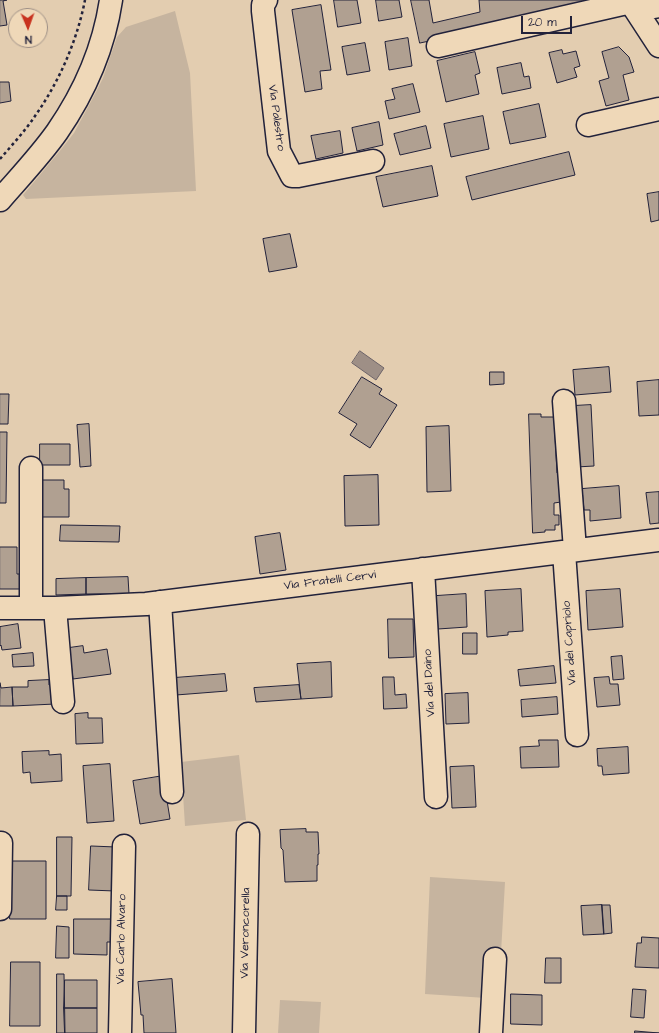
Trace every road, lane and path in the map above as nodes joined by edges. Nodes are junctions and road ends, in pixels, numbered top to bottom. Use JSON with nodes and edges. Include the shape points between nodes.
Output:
{"nodes":[{"id":1,"x":85,"y":0,"type":"edge"},
{"id":2,"x":124,"y":0,"type":"edge"},
{"id":3,"x":266,"y":0,"type":"edge"},
{"id":4,"x":632,"y":4,"type":"edge"},
{"id":5,"x":659,"y":6,"type":"edge"},
{"id":6,"x":110,"y":8,"type":"edge"},
{"id":7,"x":438,"y":46,"type":"dead end"},
{"id":8,"x":659,"y":46,"type":"edge"},
{"id":9,"x":659,"y":109,"type":"edge"},
{"id":10,"x":588,"y":126,"type":"dead end"},
{"id":11,"x":0,"y":159,"type":"edge"},
{"id":12,"x":373,"y":161,"type":"dead end"},
{"id":13,"x":0,"y":200,"type":"edge"},
{"id":14,"x":564,"y":401,"type":"dead end"},
{"id":15,"x":31,"y":468,"type":"dead end"},
{"id":16,"x":659,"y":540,"type":"edge"},
{"id":17,"x":569,"y":551,"type":"junction"},
{"id":18,"x":422,"y":569,"type":"junction"},
{"id":19,"x":160,"y":602,"type":"junction"},
{"id":20,"x":0,"y":608,"type":"edge"},
{"id":21,"x":31,"y":608,"type":"junction"},
{"id":22,"x":55,"y":608,"type":"junction"},
{"id":23,"x":63,"y":702,"type":"dead end"},
{"id":24,"x":577,"y":735,"type":"dead end"},
{"id":25,"x":172,"y":792,"type":"dead end"},
{"id":26,"x":436,"y":797,"type":"dead end"},
{"id":27,"x":248,"y":834,"type":"dead end"},
{"id":28,"x":0,"y":843,"type":"edge"},
{"id":29,"x":124,"y":846,"type":"dead end"},
{"id":30,"x":0,"y":910,"type":"edge"},
{"id":31,"x":495,"y":959,"type":"dead end"},
{"id":32,"x":120,"y":1033,"type":"edge"},
{"id":33,"x":244,"y":1033,"type":"edge"},
{"id":34,"x":491,"y":1033,"type":"edge"}],
"edges":[{"from":1,"to":11,"type":"path","via":[[70,49],[48,97]]},
{"from":2,"to":6,"type":"street"},
{"from":3,"to":12,"type":"street","name":"Via Palestro","via":[[263,11],[279,151],[292,176]]},
{"from":4,"to":5,"type":"street"},
{"from":4,"to":7,"type":"street"},
{"from":4,"to":8,"type":"street"},
{"from":6,"to":13,"type":"street","via":[[95,60],[73,106],[48,144]]},
{"from":9,"to":10,"type":"street"},
{"from":14,"to":17,"type":"street","name":"Via del Capriolo"},
{"from":15,"to":21,"type":"street"},
{"from":16,"to":17,"type":"street","name":"Via Fratelli Cervi"},
{"from":17,"to":18,"type":"street","name":"Via Fratelli Cervi"},
{"from":17,"to":24,"type":"street","name":"Via del Capriolo"},
{"from":18,"to":19,"type":"street","name":"Via Fratelli Cervi"},
{"from":18,"to":26,"type":"street","name":"Via del Daino"},
{"from":19,"to":22,"type":"street","name":"Via Fratelli Cervi","via":[[131,606]]},
{"from":19,"to":25,"type":"street"},
{"from":20,"to":21,"type":"street","name":"Via Fratelli Cervi"},
{"from":21,"to":22,"type":"street","name":"Via Fratelli Cervi"},
{"from":22,"to":23,"type":"street"},
{"from":27,"to":33,"type":"street","name":"Via Veroncorella"},
{"from":28,"to":30,"type":"street"},
{"from":29,"to":32,"type":"street","name":"Via Carlo Alvaro"},
{"from":31,"to":34,"type":"street"}]}
